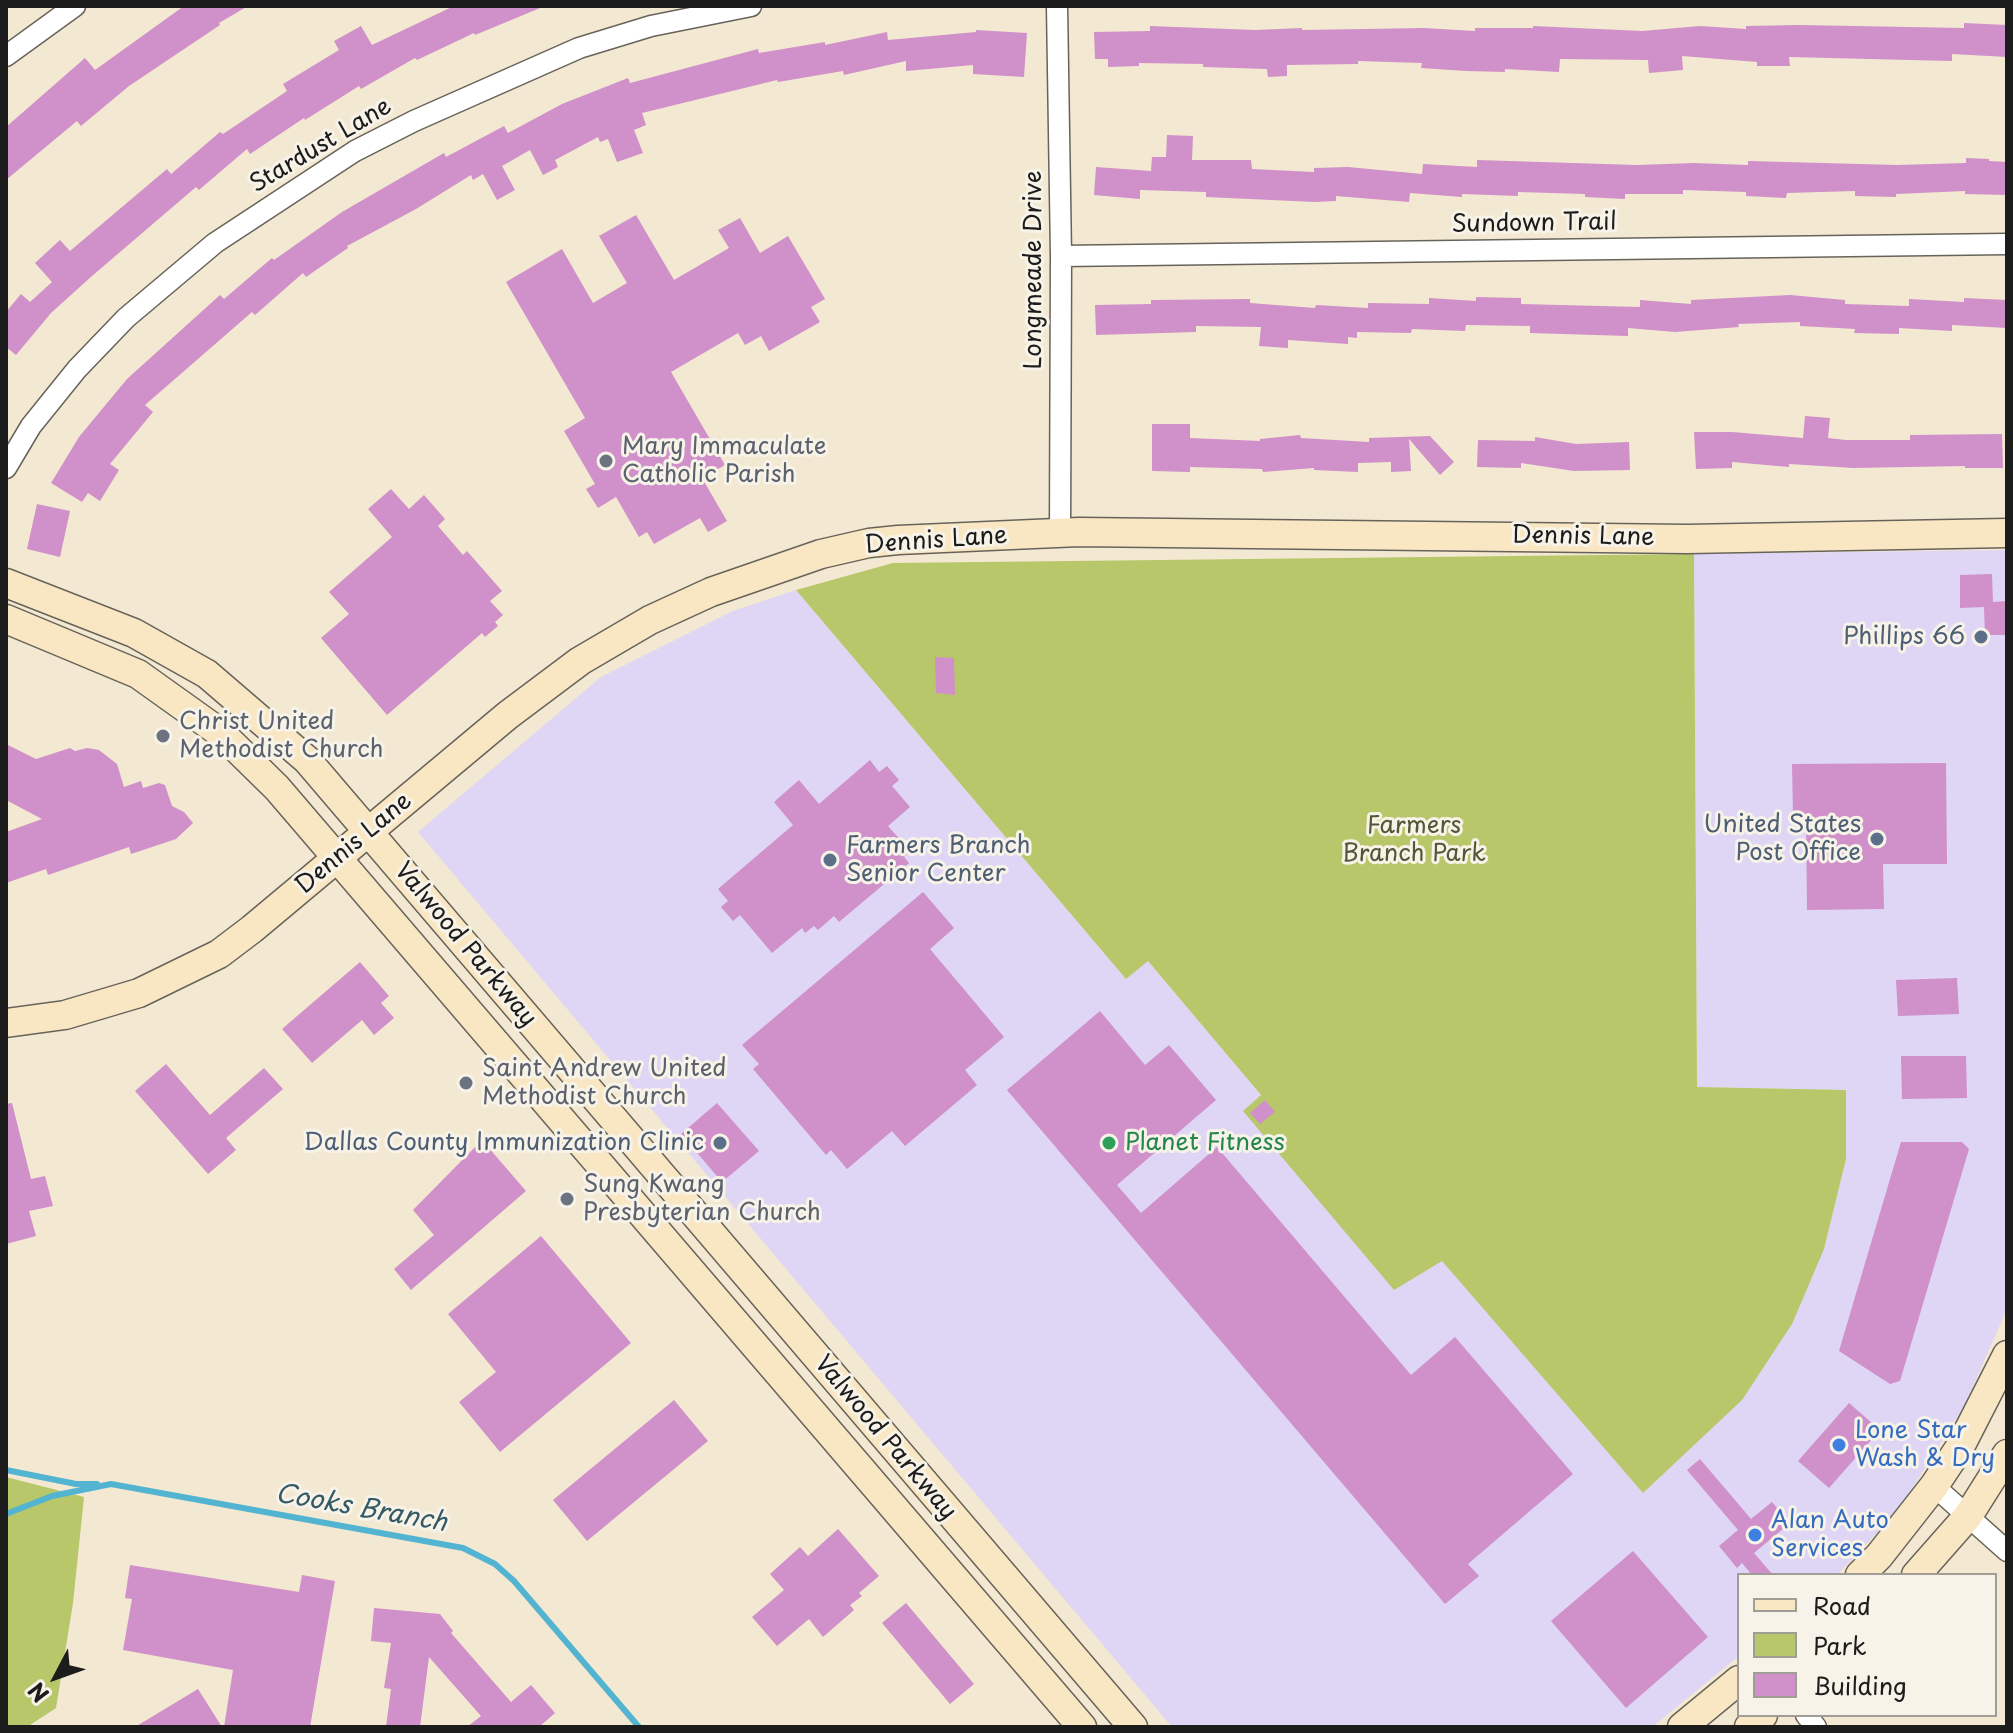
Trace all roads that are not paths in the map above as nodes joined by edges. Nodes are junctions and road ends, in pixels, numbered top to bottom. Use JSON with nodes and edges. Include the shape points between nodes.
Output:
{"nodes":[{"id":1,"x":75,"y":6,"type":"edge"},
{"id":2,"x":751,"y":6,"type":"edge"},
{"id":3,"x":1057,"y":6,"type":"edge"},
{"id":4,"x":6,"y":56,"type":"edge"},
{"id":5,"x":2007,"y":244,"type":"edge"},
{"id":6,"x":1061,"y":256,"type":"junction"},
{"id":7,"x":6,"y":468,"type":"edge"},
{"id":8,"x":1060,"y":533,"type":"junction"},
{"id":9,"x":2007,"y":533,"type":"edge"},
{"id":10,"x":6,"y":583,"type":"edge"},
{"id":11,"x":6,"y":619,"type":"edge"},
{"id":12,"x":369,"y":831,"type":"junction"},
{"id":13,"x":338,"y":856,"type":"junction"},
{"id":14,"x":6,"y":1023,"type":"edge"},
{"id":15,"x":623,"y":1190,"type":"junction"},
{"id":16,"x":727,"y":1252,"type":"junction"},
{"id":17,"x":2007,"y":1355,"type":"edge"},
{"id":18,"x":2007,"y":1454,"type":"edge"},
{"id":19,"x":911,"y":1468,"type":"junction"},
{"id":20,"x":1934,"y":1486,"type":"junction"},
{"id":21,"x":882,"y":1494,"type":"junction"},
{"id":22,"x":1968,"y":1516,"type":"junction"},
{"id":23,"x":2007,"y":1551,"type":"edge"},
{"id":24,"x":1862,"y":1573,"type":"edge"},
{"id":25,"x":1918,"y":1573,"type":"edge"},
{"id":26,"x":1081,"y":1668,"type":"junction"},
{"id":27,"x":1737,"y":1682,"type":"edge"},
{"id":28,"x":1053,"y":1693,"type":"junction"},
{"id":29,"x":1082,"y":1727,"type":"edge"},
{"id":30,"x":1133,"y":1727,"type":"edge"},
{"id":31,"x":1682,"y":1727,"type":"edge"}],
"edges":[{"from":1,"to":4,"type":"street"},
{"from":2,"to":7,"type":"street","name":"Stardust Lane","via":[[651,26],[579,48],[355,151],[215,243],[126,318],[31,426]]},
{"from":3,"to":6,"type":"street","name":"Longmeade Drive"},
{"from":5,"to":6,"type":"street","name":"Sundown Trail"},
{"from":6,"to":8,"type":"street","name":"Longmeade Drive"},
{"from":8,"to":9,"type":"main road","name":"Dennis Lane","via":[[1687,539]]},
{"from":8,"to":12,"type":"main road","name":"Dennis Lane","via":[[869,543],[711,592],[580,661]]},
{"from":10,"to":12,"type":"main road","name":"Valwood Parkway","via":[[134,633],[207,674],[307,760]]},
{"from":11,"to":13,"type":"main road","name":"Valwood Parkway","via":[[138,674],[182,703],[222,734]]},
{"from":12,"to":13,"type":"main road","name":"Dennis Lane"},
{"from":12,"to":16,"type":"main road","name":"Valwood Parkway"},
{"from":13,"to":14,"type":"main road","name":"Dennis Lane","via":[[236,942],[181,974],[65,1015]]},
{"from":13,"to":15,"type":"main road","name":"Valwood Parkway"},
{"from":15,"to":16,"type":"main road","via":[[647,1196],[705,1249]]},
{"from":15,"to":21,"type":"main road","name":"Valwood Parkway"},
{"from":16,"to":19,"type":"main road","name":"Valwood Parkway"},
{"from":17,"to":20,"type":"main road"},
{"from":18,"to":22,"type":"main road"},
{"from":19,"to":21,"type":"main road"},
{"from":19,"to":26,"type":"main road","name":"Valwood Parkway"},
{"from":20,"to":22,"type":"street"},
{"from":20,"to":24,"type":"main road"},
{"from":21,"to":28,"type":"main road","name":"Valwood Parkway"},
{"from":22,"to":23,"type":"street"},
{"from":22,"to":25,"type":"main road"},
{"from":26,"to":28,"type":"main road"},
{"from":26,"to":30,"type":"main road","name":"Valwood Parkway"},
{"from":27,"to":31,"type":"main road"},
{"from":28,"to":29,"type":"main road","name":"Valwood Parkway"}]}
